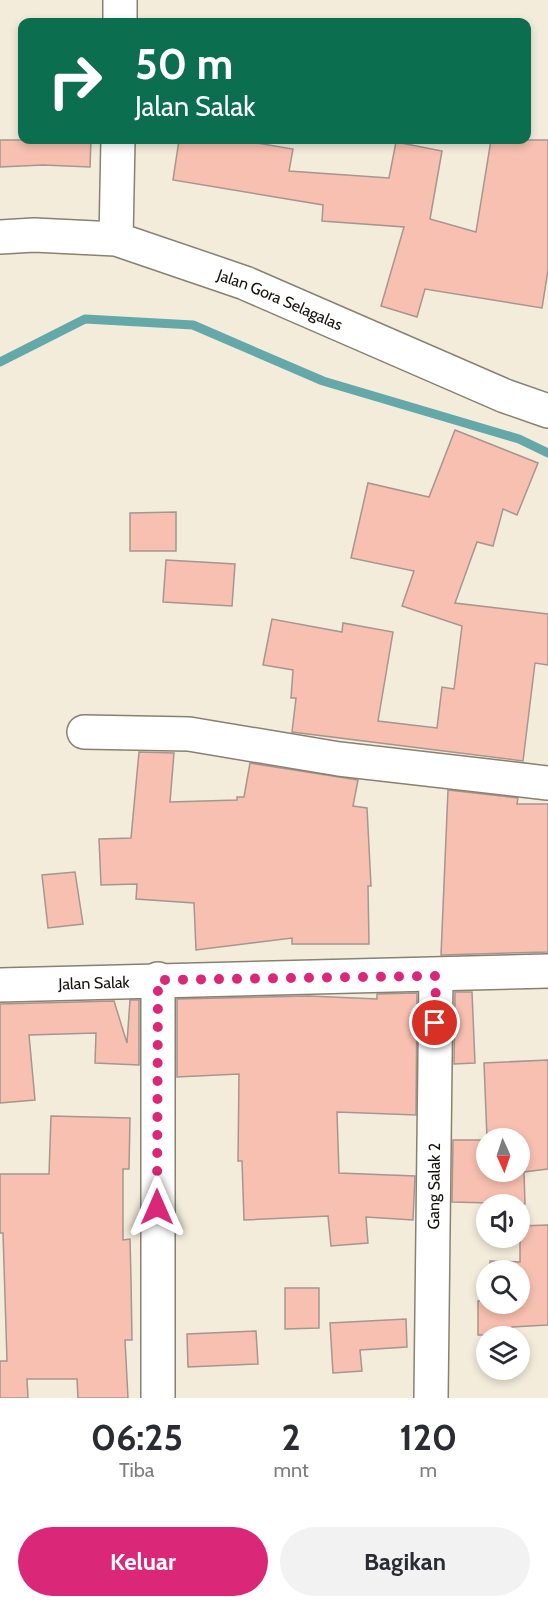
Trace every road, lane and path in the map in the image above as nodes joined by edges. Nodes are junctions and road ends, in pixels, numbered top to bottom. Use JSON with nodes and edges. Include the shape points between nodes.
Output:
{"nodes":[{"id":1,"x":120,"y":0,"type":"edge"},
{"id":2,"x":120,"y":18,"type":"edge"},
{"id":3,"x":118,"y":144,"type":"edge"},
{"id":4,"x":0,"y":237,"type":"edge"},
{"id":5,"x":116,"y":239,"type":"junction"},
{"id":6,"x":548,"y":411,"type":"edge"},
{"id":7,"x":84,"y":732,"type":"dead end"},
{"id":8,"x":548,"y":783,"type":"edge"},
{"id":9,"x":548,"y":971,"type":"edge"},
{"id":10,"x":436,"y":976,"type":"junction"},
{"id":11,"x":158,"y":980,"type":"junction"},
{"id":12,"x":0,"y":985,"type":"edge"},
{"id":13,"x":158,"y":1398,"type":"edge"},
{"id":14,"x":431,"y":1398,"type":"edge"}],
"edges":[{"from":1,"to":2,"type":"street"},
{"from":3,"to":5,"type":"street"},
{"from":4,"to":5,"type":"street","name":"Jalan Gora Selagalas"},
{"from":5,"to":6,"type":"street","name":"Jalan Gora Selagalas","via":[[245,283]]},
{"from":7,"to":8,"type":"street","via":[[189,734],[339,759]]},
{"from":9,"to":10,"type":"street","name":"Jalan Salak"},
{"from":10,"to":11,"type":"street","name":"Jalan Salak"},
{"from":10,"to":14,"type":"street","name":"Gang Salak 2"},
{"from":11,"to":12,"type":"street","name":"Jalan Salak"},
{"from":11,"to":13,"type":"street"}]}
